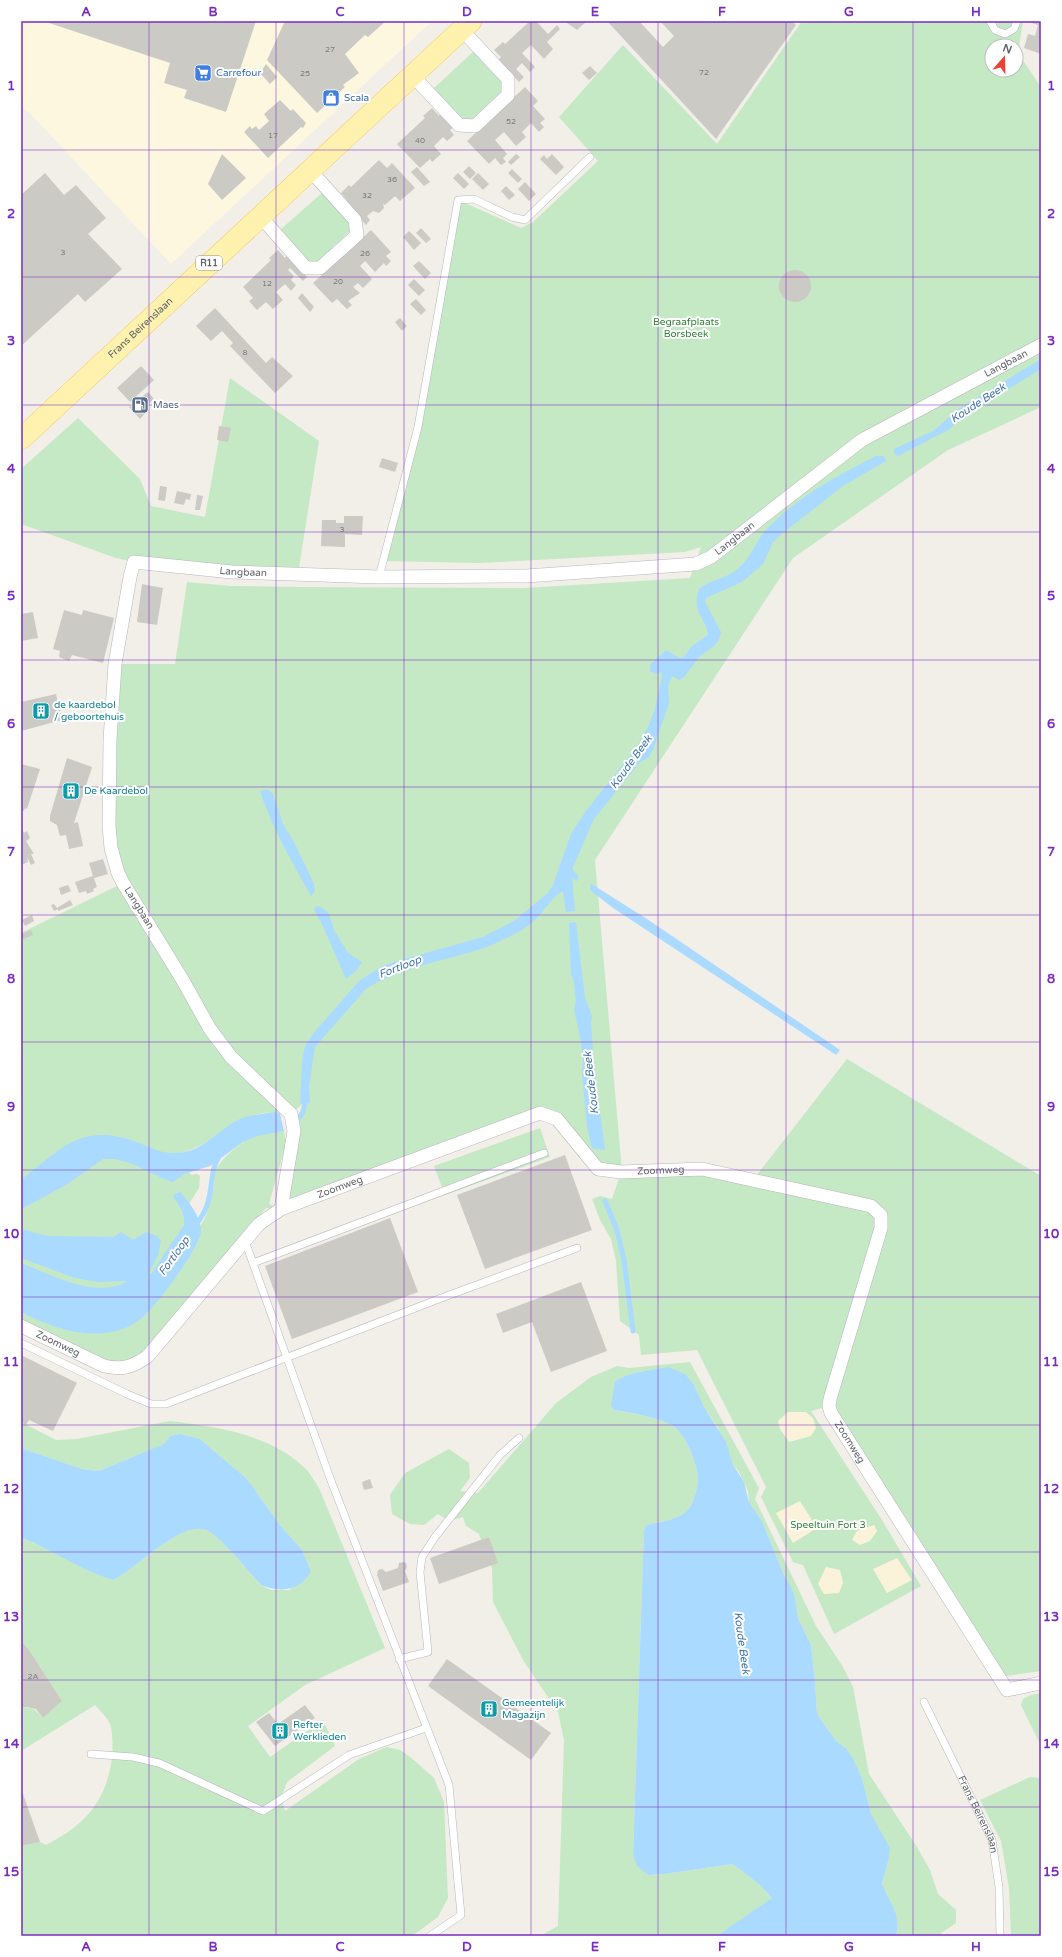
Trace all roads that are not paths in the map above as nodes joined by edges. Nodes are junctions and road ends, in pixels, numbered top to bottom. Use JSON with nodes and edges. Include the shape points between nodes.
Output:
{"nodes":[{"id":1,"x":990,"y":21,"type":"edge"},
{"id":2,"x":1017,"y":21,"type":"edge"},
{"id":3,"x":466,"y":25,"type":"edge"},
{"id":4,"x":412,"y":75,"type":"junction"},
{"id":5,"x":590,"y":157,"type":"dead end"},
{"id":6,"x":310,"y":170,"type":"junction"},
{"id":7,"x":260,"y":216,"type":"junction"},
{"id":8,"x":1041,"y":345,"type":"edge"},
{"id":9,"x":21,"y":439,"type":"edge"},
{"id":10,"x":379,"y":577,"type":"junction"},
{"id":11,"x":544,"y":1153,"type":"dead end"},
{"id":12,"x":281,"y":1209,"type":"junction"},
{"id":13,"x":244,"y":1241,"type":"junction"},
{"id":14,"x":577,"y":1248,"type":"dead end"},
{"id":15,"x":253,"y":1263,"type":"junction"},
{"id":16,"x":21,"y":1326,"type":"edge"},
{"id":17,"x":21,"y":1343,"type":"edge"},
{"id":18,"x":286,"y":1358,"type":"junction"},
{"id":19,"x":519,"y":1438,"type":"dead end"},
{"id":20,"x":399,"y":1659,"type":"junction"},
{"id":21,"x":1041,"y":1683,"type":"edge"},
{"id":22,"x":924,"y":1702,"type":"dead end"},
{"id":23,"x":426,"y":1728,"type":"junction"},
{"id":24,"x":91,"y":1754,"type":"dead end"},
{"id":25,"x":430,"y":1936,"type":"edge"},
{"id":26,"x":1000,"y":1936,"type":"edge"}],
"edges":[{"from":1,"to":2,"type":"lane","via":[[995,30],[1005,34],[1014,29]]},
{"from":3,"to":4,"type":"main road","name":"Frans Beirenslaan","number":"R11"},
{"from":3,"to":4,"type":"street","name":"Frans Beirenslaan","via":[[508,79],[508,95],[475,126],[459,125]]},
{"from":4,"to":6,"type":"main road","name":"Frans Beirenslaan","number":"R11"},
{"from":5,"to":10,"type":"lane","via":[[526,220],[512,217],[474,199],[458,200],[418,427]]},
{"from":6,"to":7,"type":"main road","name":"Frans Beirenslaan","number":"R11"},
{"from":6,"to":7,"type":"street","via":[[355,220],[357,235],[320,268],[306,268]]},
{"from":7,"to":9,"type":"main road","name":"Frans Beirenslaan","number":"R11"},
{"from":8,"to":10,"type":"street","name":"Langbaan","via":[[862,440],[704,561],[687,566],[526,576]]},
{"from":10,"to":12,"type":"street","name":"Langbaan","via":[[232,572],[134,562],[116,664],[110,740],[109,826],[111,848],[118,873],[210,1029],[231,1057],[291,1114],[294,1129]]},
{"from":11,"to":15,"type":"lane"},
{"from":12,"to":13,"type":"street","name":"Zoomweg","via":[[259,1224]]},
{"from":12,"to":21,"type":"street","name":"Zoomweg","via":[[540,1113],[557,1119],[598,1169],[622,1172],[702,1169],[871,1206],[880,1215],[881,1228],[828,1406],[835,1422],[1007,1690]]},
{"from":13,"to":15,"type":"lane"},
{"from":13,"to":16,"type":"street","name":"Zoomweg","via":[[148,1356],[137,1364],[126,1368],[104,1366]]},
{"from":14,"to":18,"type":"lane"},
{"from":15,"to":18,"type":"lane"},
{"from":17,"to":18,"type":"lane","via":[[151,1404],[166,1404]]},
{"from":18,"to":20,"type":"lane"},
{"from":19,"to":20,"type":"lane","via":[[500,1455],[422,1557],[420,1572],[428,1652]]},
{"from":20,"to":23,"type":"lane"},
{"from":22,"to":26,"type":"lane","name":"Frans Beirenslaan","via":[[992,1840],[999,1887]]},
{"from":23,"to":24,"type":"lane","via":[[349,1755],[263,1811],[159,1763],[133,1757]]},
{"from":23,"to":25,"type":"lane","via":[[449,1785],[461,1915]]}]}
